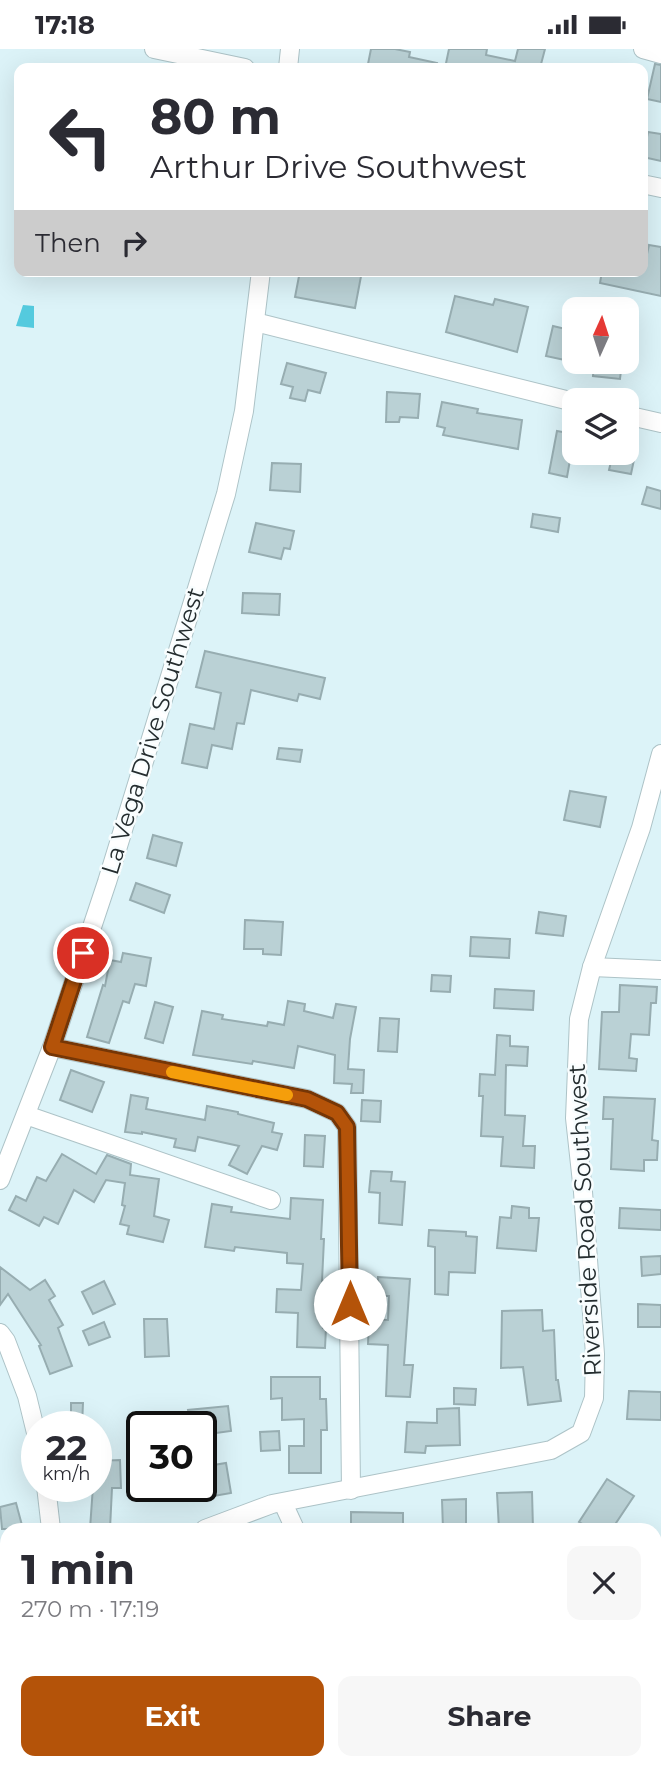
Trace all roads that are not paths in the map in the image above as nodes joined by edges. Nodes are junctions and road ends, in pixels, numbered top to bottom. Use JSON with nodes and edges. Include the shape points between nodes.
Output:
{"nodes":[{"id":1,"x":154,"y":49,"type":"edge"},
{"id":2,"x":643,"y":49,"type":"edge"},
{"id":3,"x":661,"y":54,"type":"edge"},
{"id":4,"x":221,"y":63,"type":"edge"},
{"id":5,"x":260,"y":277,"type":"edge"},
{"id":6,"x":255,"y":322,"type":"junction"},
{"id":7,"x":562,"y":399,"type":"edge"},
{"id":8,"x":639,"y":418,"type":"edge"},
{"id":9,"x":661,"y":423,"type":"edge"},
{"id":10,"x":661,"y":754,"type":"edge"},
{"id":11,"x":592,"y":967,"type":"junction"},
{"id":12,"x":661,"y":970,"type":"edge"},
{"id":13,"x":52,"y":1047,"type":"junction"},
{"id":14,"x":26,"y":1115,"type":"junction"},
{"id":15,"x":0,"y":1179,"type":"edge"},
{"id":16,"x":271,"y":1200,"type":"dead end"},
{"id":17,"x":0,"y":1333,"type":"edge"},
{"id":18,"x":31,"y":1411,"type":"edge"},
{"id":19,"x":351,"y":1490,"type":"junction"},
{"id":20,"x":48,"y":1502,"type":"edge"},
{"id":21,"x":283,"y":1503,"type":"junction"},
{"id":22,"x":50,"y":1523,"type":"edge"},
{"id":23,"x":223,"y":1523,"type":"edge"},
{"id":24,"x":292,"y":1523,"type":"edge"}],
"edges":[{"from":1,"to":4,"type":"street"},
{"from":2,"to":3,"type":"street"},
{"from":5,"to":6,"type":"street","name":"La Vega Drive Southwest"},
{"from":6,"to":7,"type":"street"},
{"from":6,"to":13,"type":"street","name":"La Vega Drive Southwest","via":[[244,411],[226,494]]},
{"from":8,"to":9,"type":"street"},
{"from":10,"to":11,"type":"street","name":"Riverside Road Southwest","via":[[641,828]]},
{"from":11,"to":12,"type":"street"},
{"from":11,"to":19,"type":"street","name":"Riverside Road Southwest","via":[[579,1019],[575,1083],[595,1354],[594,1398],[581,1433],[551,1450]]},
{"from":13,"to":14,"type":"street","name":"La Vega Drive Southwest"},
{"from":13,"to":19,"type":"street","via":[[307,1099],[337,1113],[347,1127]]},
{"from":14,"to":15,"type":"street","name":"La Vega Drive Southwest"},
{"from":14,"to":16,"type":"street"},
{"from":17,"to":18,"type":"street"},
{"from":19,"to":21,"type":"street","name":"Riverside Road Southwest"},
{"from":20,"to":22,"type":"street"},
{"from":21,"to":23,"type":"street","name":"Riverside Road Southwest"},
{"from":21,"to":24,"type":"street"}]}
